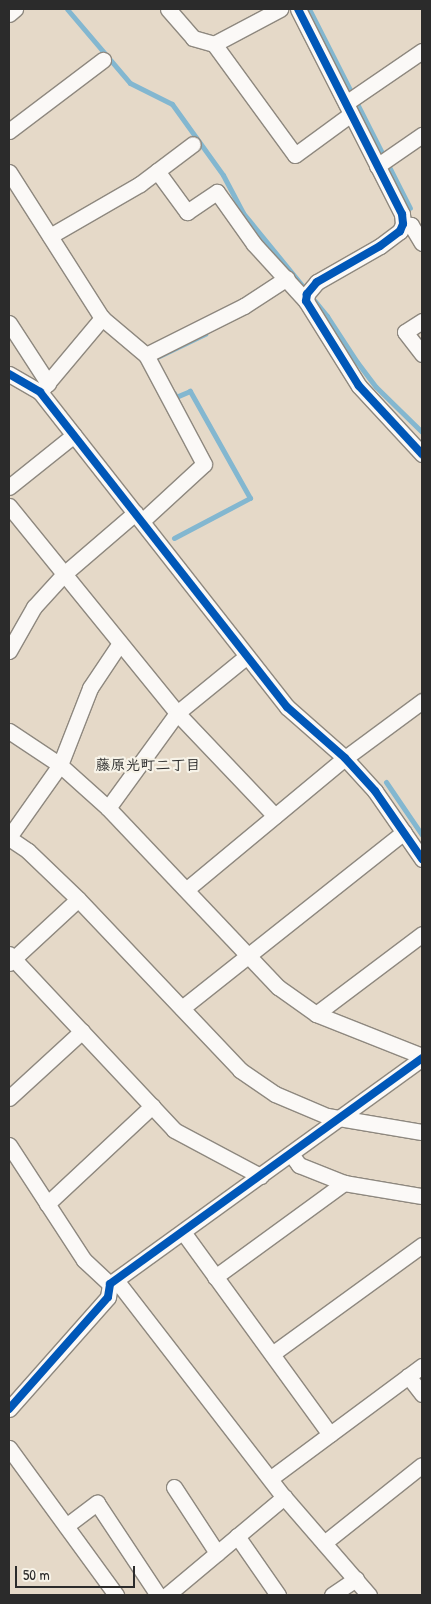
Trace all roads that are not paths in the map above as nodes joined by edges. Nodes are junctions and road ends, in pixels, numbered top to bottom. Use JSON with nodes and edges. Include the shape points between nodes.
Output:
{"nodes":[{"id":1,"x":15,"y":9,"type":"edge"},
{"id":2,"x":168,"y":9,"type":"edge"},
{"id":3,"x":280,"y":9,"type":"edge"},
{"id":4,"x":298,"y":9,"type":"edge"},
{"id":5,"x":9,"y":14,"type":"edge"},
{"id":6,"x":214,"y":44,"type":"junction"},
{"id":7,"x":422,"y":51,"type":"edge"},
{"id":8,"x":103,"y":60,"type":"dead end"},
{"id":9,"x":351,"y":103,"type":"junction"},
{"id":10,"x":9,"y":131,"type":"edge"},
{"id":11,"x":422,"y":135,"type":"edge"},
{"id":12,"x":193,"y":144,"type":"dead end"},
{"id":13,"x":383,"y":162,"type":"junction"},
{"id":14,"x":157,"y":171,"type":"junction"},
{"id":15,"x":9,"y":172,"type":"edge"},
{"id":16,"x":412,"y":223,"type":"edge"},
{"id":17,"x":50,"y":236,"type":"junction"},
{"id":18,"x":422,"y":243,"type":"edge"},
{"id":19,"x":289,"y":281,"type":"junction"},
{"id":20,"x":308,"y":294,"type":"junction"},
{"id":21,"x":102,"y":318,"type":"junction"},
{"id":22,"x":422,"y":320,"type":"edge"},
{"id":23,"x":9,"y":323,"type":"edge"},
{"id":24,"x":422,"y":354,"type":"edge"},
{"id":25,"x":146,"y":355,"type":"junction"},
{"id":26,"x":9,"y":374,"type":"edge"},
{"id":27,"x":44,"y":388,"type":"junction"},
{"id":28,"x":74,"y":435,"type":"junction"},
{"id":29,"x":422,"y":454,"type":"edge"},
{"id":30,"x":9,"y":487,"type":"edge"},
{"id":31,"x":9,"y":506,"type":"edge"},
{"id":32,"x":138,"y":517,"type":"junction"},
{"id":33,"x":64,"y":574,"type":"junction"},
{"id":34,"x":120,"y":643,"type":"junction"},
{"id":35,"x":9,"y":651,"type":"edge"},
{"id":36,"x":247,"y":656,"type":"junction"},
{"id":37,"x":422,"y":701,"type":"edge"},
{"id":38,"x":177,"y":713,"type":"junction"},
{"id":39,"x":9,"y":731,"type":"edge"},
{"id":40,"x":345,"y":758,"type":"junction"},
{"id":41,"x":60,"y":765,"type":"junction"},
{"id":42,"x":108,"y":808,"type":"junction"},
{"id":43,"x":274,"y":816,"type":"junction"},
{"id":44,"x":404,"y":832,"type":"junction"},
{"id":45,"x":9,"y":837,"type":"edge"},
{"id":46,"x":422,"y":859,"type":"edge"},
{"id":47,"x":187,"y":889,"type":"junction"},
{"id":48,"x":78,"y":899,"type":"junction"},
{"id":49,"x":422,"y":934,"type":"edge"},
{"id":50,"x":249,"y":956,"type":"junction"},
{"id":51,"x":10,"y":959,"type":"edge"},
{"id":52,"x":182,"y":1008,"type":"junction"},
{"id":53,"x":316,"y":1014,"type":"junction"},
{"id":54,"x":82,"y":1031,"type":"junction"},
{"id":55,"x":422,"y":1057,"type":"edge"},
{"id":56,"x":9,"y":1098,"type":"edge"},
{"id":57,"x":152,"y":1106,"type":"junction"},
{"id":58,"x":339,"y":1119,"type":"junction"},
{"id":59,"x":422,"y":1132,"type":"edge"},
{"id":60,"x":9,"y":1146,"type":"edge"},
{"id":61,"x":290,"y":1154,"type":"junction"},
{"id":62,"x":260,"y":1176,"type":"junction"},
{"id":63,"x":344,"y":1183,"type":"junction"},
{"id":64,"x":422,"y":1196,"type":"edge"},
{"id":65,"x":47,"y":1204,"type":"junction"},
{"id":66,"x":183,"y":1232,"type":"junction"},
{"id":67,"x":422,"y":1245,"type":"edge"},
{"id":68,"x":216,"y":1277,"type":"junction"},
{"id":69,"x":113,"y":1282,"type":"junction"},
{"id":70,"x":272,"y":1354,"type":"junction"},
{"id":71,"x":422,"y":1366,"type":"edge"},
{"id":72,"x":408,"y":1376,"type":"junction"},
{"id":73,"x":422,"y":1394,"type":"edge"},
{"id":74,"x":9,"y":1409,"type":"edge"},
{"id":75,"x":330,"y":1434,"type":"junction"},
{"id":76,"x":9,"y":1448,"type":"edge"},
{"id":77,"x":422,"y":1465,"type":"edge"},
{"id":78,"x":271,"y":1478,"type":"junction"},
{"id":79,"x":174,"y":1487,"type":"dead end"},
{"id":80,"x":284,"y":1497,"type":"junction"},
{"id":81,"x":66,"y":1526,"type":"junction"},
{"id":82,"x":238,"y":1536,"type":"junction"},
{"id":83,"x":324,"y":1543,"type":"junction"},
{"id":84,"x":217,"y":1553,"type":"junction"},
{"id":85,"x":356,"y":1579,"type":"junction"},
{"id":86,"x":116,"y":1595,"type":"edge"},
{"id":87,"x":158,"y":1595,"type":"edge"},
{"id":88,"x":167,"y":1595,"type":"edge"},
{"id":89,"x":278,"y":1595,"type":"edge"},
{"id":90,"x":332,"y":1595,"type":"edge"},
{"id":91,"x":369,"y":1595,"type":"edge"}],
"edges":[{"from":1,"to":5,"type":"street"},
{"from":2,"to":6,"type":"street","via":[[193,38]]},
{"from":3,"to":6,"type":"street"},
{"from":4,"to":9,"type":"street"},
{"from":6,"to":9,"type":"street","via":[[295,155]]},
{"from":7,"to":9,"type":"street"},
{"from":8,"to":10,"type":"street"},
{"from":9,"to":13,"type":"street"},
{"from":11,"to":13,"type":"street"},
{"from":12,"to":14,"type":"street"},
{"from":13,"to":16,"type":"street","via":[[402,214]]},
{"from":14,"to":17,"type":"street"},
{"from":14,"to":19,"type":"street","via":[[187,212],[217,192],[254,244]]},
{"from":15,"to":17,"type":"street"},
{"from":16,"to":18,"type":"street"},
{"from":16,"to":20,"type":"street"},
{"from":17,"to":21,"type":"street"},
{"from":19,"to":20,"type":"street"},
{"from":19,"to":25,"type":"street"},
{"from":20,"to":29,"type":"street","via":[[359,386]]},
{"from":21,"to":25,"type":"street"},
{"from":21,"to":27,"type":"street"},
{"from":22,"to":24,"type":"street","via":[[405,332]]},
{"from":23,"to":27,"type":"street"},
{"from":25,"to":32,"type":"street","via":[[204,464]]},
{"from":26,"to":27,"type":"street"},
{"from":27,"to":28,"type":"street"},
{"from":28,"to":30,"type":"street"},
{"from":28,"to":32,"type":"street"},
{"from":31,"to":33,"type":"street"},
{"from":32,"to":33,"type":"street"},
{"from":32,"to":36,"type":"street"},
{"from":33,"to":34,"type":"street"},
{"from":33,"to":35,"type":"street","via":[[34,607]]},
{"from":34,"to":38,"type":"street"},
{"from":34,"to":41,"type":"street","via":[[90,688]]},
{"from":36,"to":38,"type":"street"},
{"from":36,"to":40,"type":"street","via":[[287,707]]},
{"from":37,"to":40,"type":"street"},
{"from":38,"to":42,"type":"street"},
{"from":38,"to":43,"type":"street"},
{"from":39,"to":41,"type":"street"},
{"from":40,"to":43,"type":"street"},
{"from":40,"to":44,"type":"street"},
{"from":41,"to":42,"type":"street"},
{"from":41,"to":45,"type":"street"},
{"from":42,"to":47,"type":"street"},
{"from":43,"to":47,"type":"street"},
{"from":44,"to":46,"type":"street"},
{"from":44,"to":50,"type":"street"},
{"from":45,"to":48,"type":"street"},
{"from":47,"to":50,"type":"street"},
{"from":48,"to":51,"type":"street"},
{"from":48,"to":52,"type":"street"},
{"from":49,"to":53,"type":"street"},
{"from":50,"to":52,"type":"street"},
{"from":50,"to":53,"type":"street","via":[[278,986]]},
{"from":51,"to":54,"type":"street"},
{"from":52,"to":58,"type":"street","via":[[240,1070],[268,1090]]},
{"from":53,"to":55,"type":"street"},
{"from":54,"to":56,"type":"street"},
{"from":54,"to":57,"type":"street"},
{"from":55,"to":58,"type":"street"},
{"from":57,"to":62,"type":"street","via":[[174,1130]]},
{"from":57,"to":65,"type":"street"},
{"from":58,"to":59,"type":"street"},
{"from":58,"to":61,"type":"street"},
{"from":60,"to":65,"type":"street"},
{"from":61,"to":62,"type":"street"},
{"from":61,"to":63,"type":"street","via":[[299,1165]]},
{"from":62,"to":66,"type":"street"},
{"from":63,"to":64,"type":"street"},
{"from":63,"to":68,"type":"street"},
{"from":65,"to":69,"type":"street","via":[[84,1260]]},
{"from":66,"to":68,"type":"street"},
{"from":66,"to":69,"type":"street"},
{"from":67,"to":70,"type":"street"},
{"from":68,"to":70,"type":"street"},
{"from":69,"to":74,"type":"street","via":[[108,1297]]},
{"from":69,"to":78,"type":"street"},
{"from":70,"to":75,"type":"street"},
{"from":71,"to":72,"type":"street"},
{"from":72,"to":73,"type":"street"},
{"from":72,"to":75,"type":"street"},
{"from":75,"to":78,"type":"street"},
{"from":76,"to":81,"type":"street"},
{"from":77,"to":83,"type":"street"},
{"from":78,"to":80,"type":"street"},
{"from":79,"to":84,"type":"street"},
{"from":80,"to":82,"type":"street"},
{"from":80,"to":83,"type":"street"},
{"from":81,"to":86,"type":"street"},
{"from":81,"to":87,"type":"street","via":[[96,1503]]},
{"from":82,"to":84,"type":"street"},
{"from":82,"to":89,"type":"street"},
{"from":83,"to":85,"type":"street"},
{"from":84,"to":88,"type":"street"},
{"from":85,"to":90,"type":"street"},
{"from":85,"to":91,"type":"street"}]}
